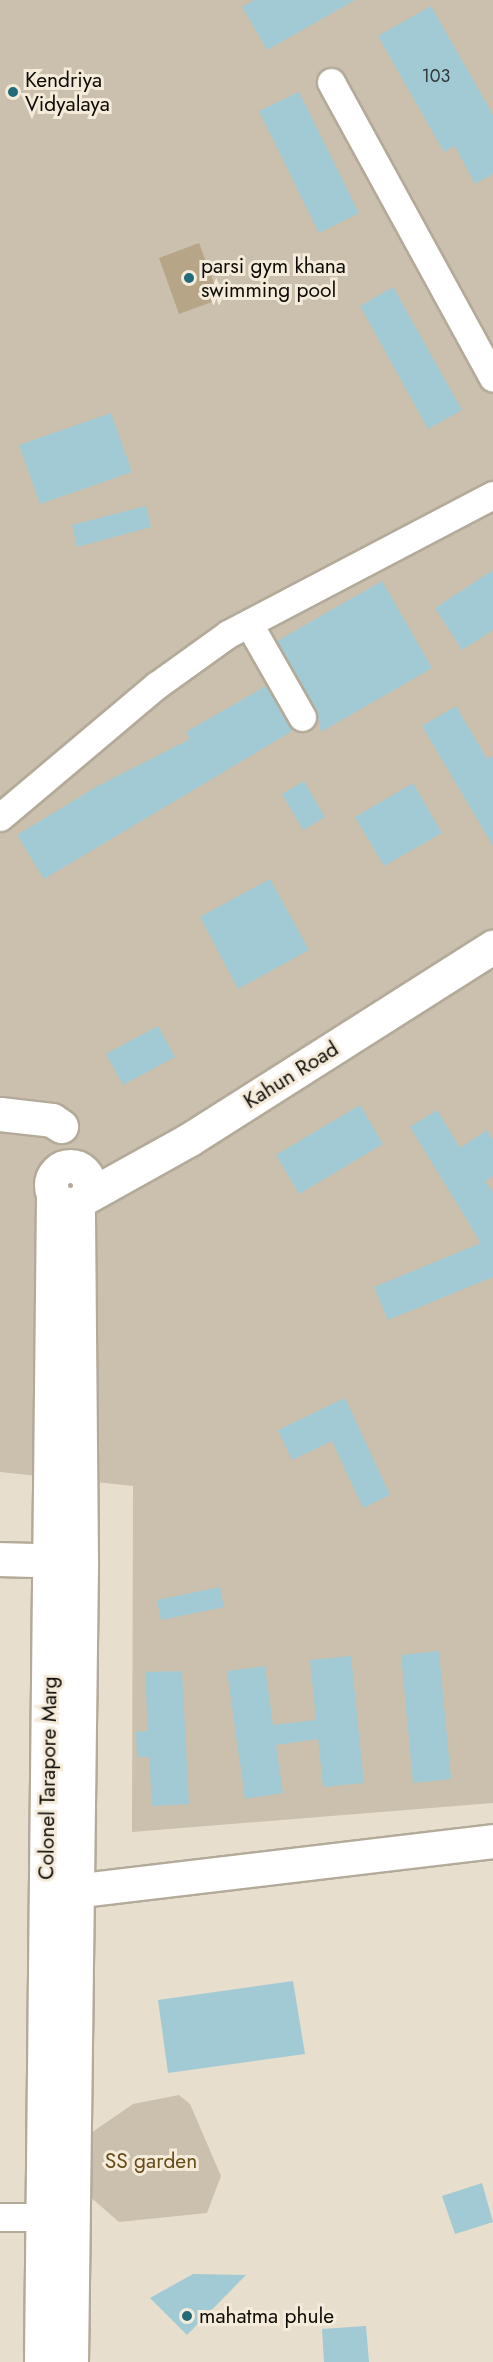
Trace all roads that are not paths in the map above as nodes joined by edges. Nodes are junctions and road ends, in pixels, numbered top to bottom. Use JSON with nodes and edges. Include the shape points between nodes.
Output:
{"nodes":[{"id":1,"x":331,"y":82,"type":"dead end"},
{"id":2,"x":493,"y":378,"type":"edge"},
{"id":3,"x":493,"y":495,"type":"edge"},
{"id":4,"x":249,"y":624,"type":"junction"},
{"id":5,"x":302,"y":717,"type":"dead end"},
{"id":6,"x":0,"y":817,"type":"edge"},
{"id":7,"x":493,"y":926,"type":"edge"},
{"id":8,"x":493,"y":947,"type":"edge"},
{"id":9,"x":0,"y":1114,"type":"edge"},
{"id":10,"x":72,"y":1185,"type":"junction"},
{"id":11,"x":0,"y":1559,"type":"edge"},
{"id":12,"x":66,"y":1561,"type":"junction"},
{"id":13,"x":493,"y":1841,"type":"edge"},
{"id":14,"x":62,"y":1893,"type":"junction"},
{"id":15,"x":0,"y":2217,"type":"edge"},
{"id":16,"x":58,"y":2217,"type":"junction"},
{"id":17,"x":41,"y":2362,"type":"edge"},
{"id":18,"x":71,"y":2362,"type":"edge"}],
"edges":[{"from":1,"to":2,"type":"street"},
{"from":3,"to":4,"type":"street"},
{"from":4,"to":5,"type":"street"},
{"from":4,"to":6,"type":"street","via":[[157,685]]},
{"from":7,"to":10,"type":"street","name":"Kahun Road"},
{"from":8,"to":10,"type":"street","name":"Kahun Road","via":[[190,1139]]},
{"from":9,"to":10,"type":"street","name":"Colonel Tarapore Marg","via":[[52,1120],[61,1126]]},
{"from":10,"to":12,"type":"street","name":"Colonel Tarapore Marg"},
{"from":11,"to":12,"type":"street"},
{"from":12,"to":14,"type":"street","name":"Colonel Tarapore Marg"},
{"from":13,"to":14,"type":"street"},
{"from":14,"to":16,"type":"street","name":"Colonel Tarapore Marg"},
{"from":15,"to":16,"type":"street"},
{"from":16,"to":17,"type":"street","name":"Colonel Tarapore Marg"},
{"from":16,"to":18,"type":"street","name":"Colonel Tarapore Marg"}]}
